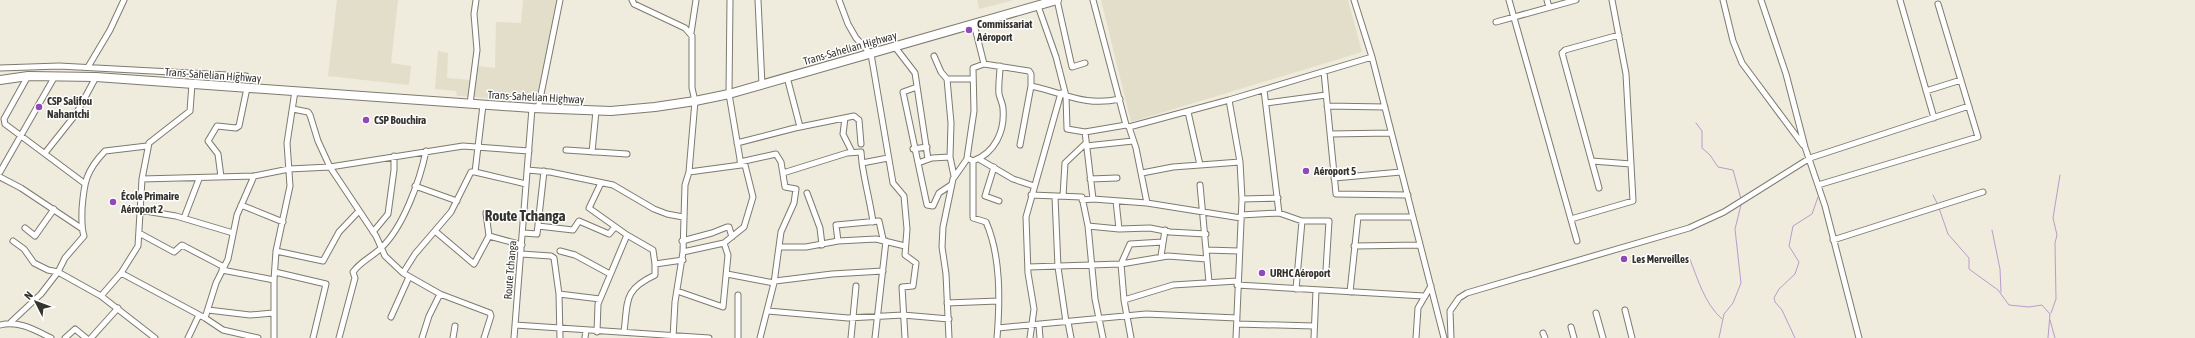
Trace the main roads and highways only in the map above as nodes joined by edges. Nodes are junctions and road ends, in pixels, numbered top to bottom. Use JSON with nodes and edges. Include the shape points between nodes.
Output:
{"nodes":[{"id":1,"x":1057,"y":0,"type":"edge"},
{"id":2,"x":1,"y":82,"type":"edge"}],
"edges":[{"from":1,"to":2,"type":"highway","name":"Trans-Sahelian Highway","via":[[729,94],[655,108],[596,111],[535,109],[96,77],[28,76]]}]}
